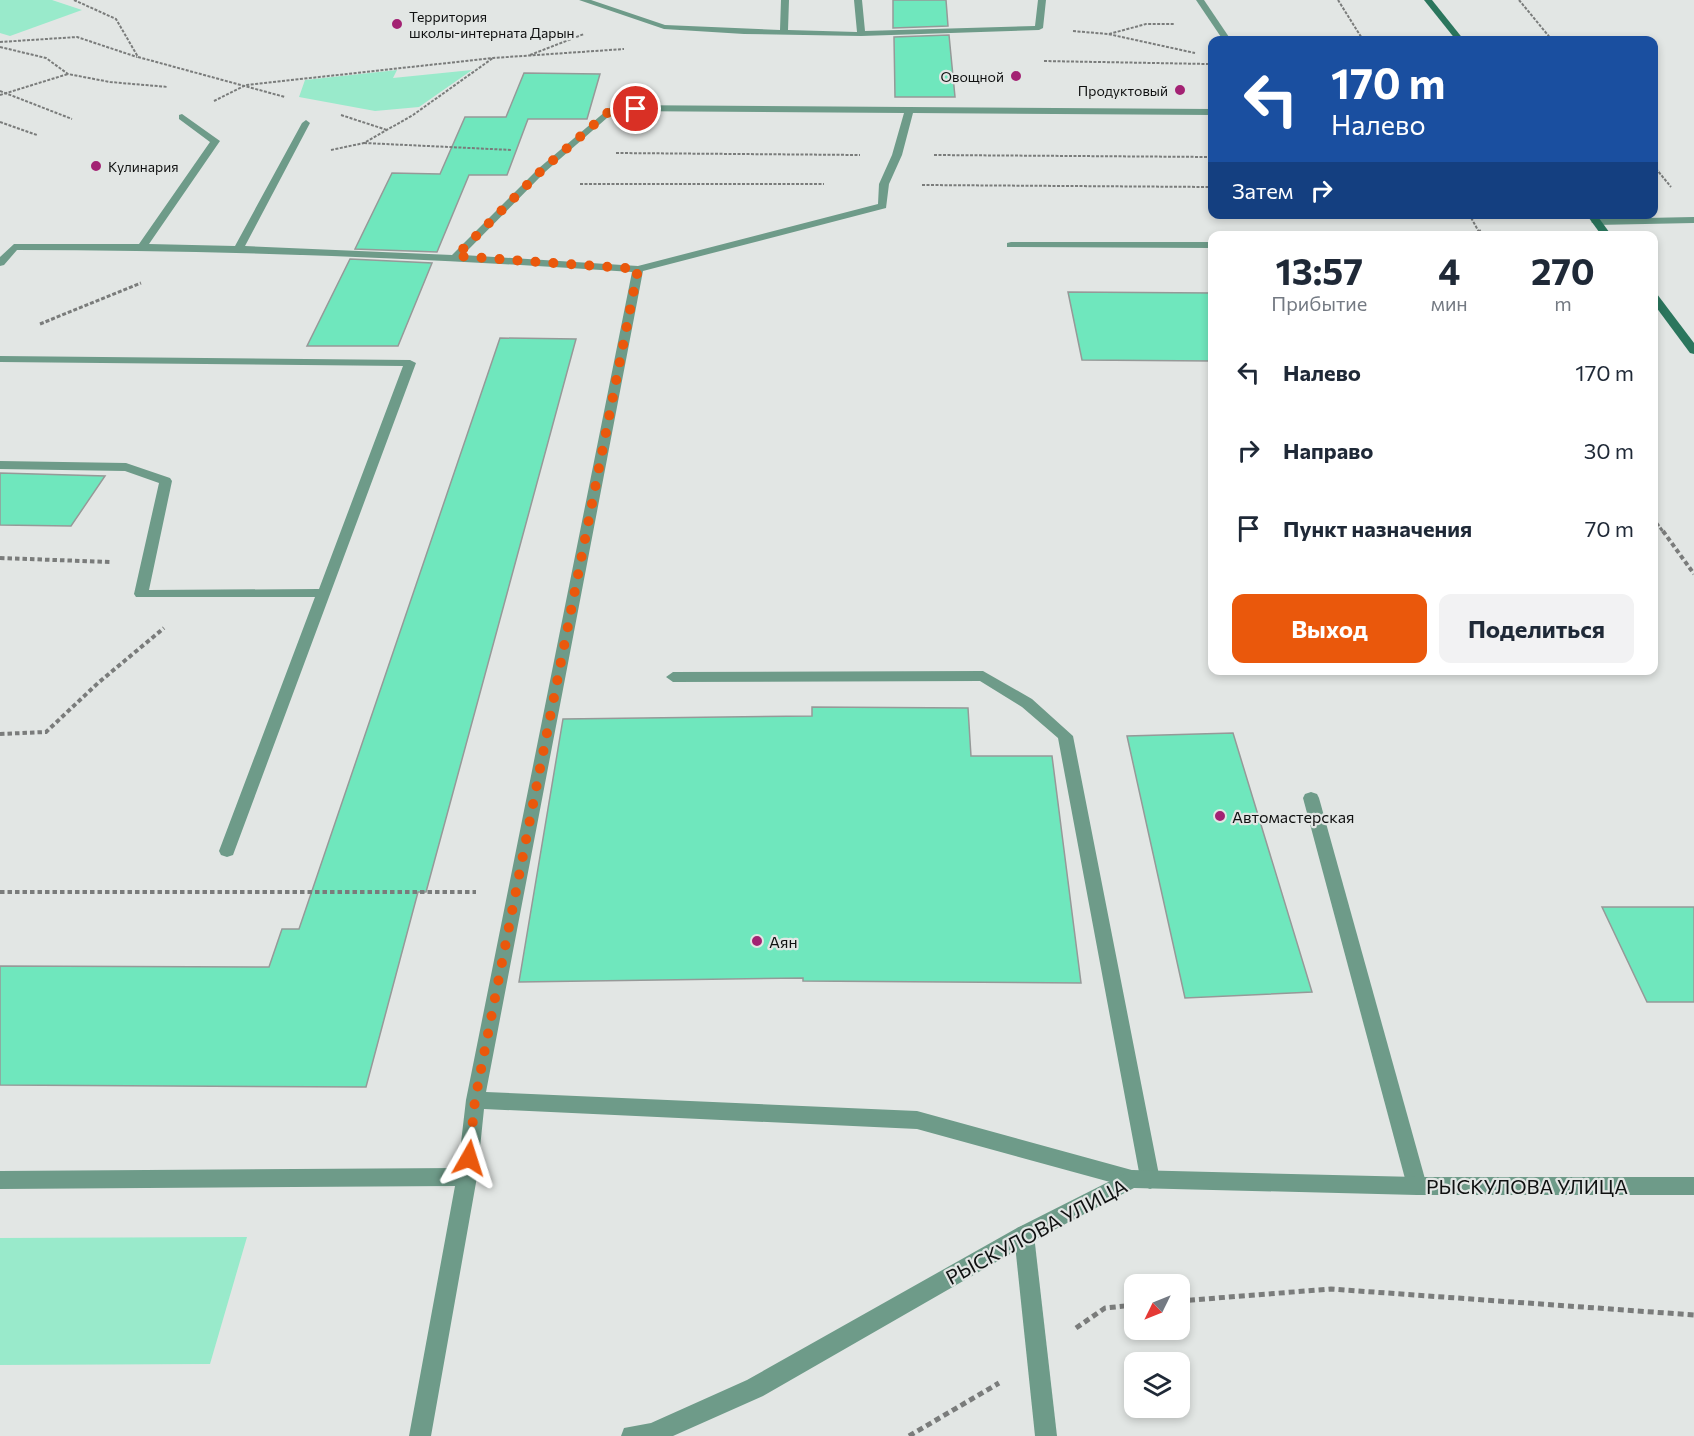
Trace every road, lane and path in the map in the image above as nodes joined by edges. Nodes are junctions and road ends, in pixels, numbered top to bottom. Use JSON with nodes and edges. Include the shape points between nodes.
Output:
{"nodes":[{"id":1,"x":74,"y":0,"type":"edge"},
{"id":2,"x":583,"y":0,"type":"edge"},
{"id":3,"x":785,"y":0,"type":"edge"},
{"id":4,"x":858,"y":0,"type":"edge"},
{"id":5,"x":1042,"y":0,"type":"edge"},
{"id":6,"x":1200,"y":0,"type":"edge"},
{"id":7,"x":1338,"y":0,"type":"edge"},
{"id":8,"x":1428,"y":0,"type":"edge"},
{"id":9,"x":1519,"y":0,"type":"edge"},
{"id":10,"x":614,"y":10,"type":"junction"},
{"id":11,"x":1214,"y":24,"type":"junction"},
{"id":12,"x":784,"y":32,"type":"junction"},
{"id":13,"x":861,"y":34,"type":"junction"},
{"id":14,"x":1224,"y":36,"type":"edge"},
{"id":15,"x":1360,"y":36,"type":"edge"},
{"id":16,"x":1457,"y":36,"type":"edge"},
{"id":17,"x":1549,"y":36,"type":"edge"},
{"id":18,"x":0,"y":42,"type":"edge"},
{"id":19,"x":0,"y":47,"type":"edge"},
{"id":20,"x":628,"y":48,"type":"dead end"},
{"id":21,"x":1200,"y":55,"type":"dead end"},
{"id":22,"x":526,"y":56,"type":"junction"},
{"id":23,"x":138,"y":57,"type":"junction"},
{"id":24,"x":493,"y":58,"type":"junction"},
{"id":25,"x":1035,"y":61,"type":"dead end"},
{"id":26,"x":1208,"y":64,"type":"edge"},
{"id":27,"x":477,"y":69,"type":"dead end"},
{"id":28,"x":68,"y":74,"type":"junction"},
{"id":29,"x":177,"y":89,"type":"dead end"},
{"id":30,"x":0,"y":93,"type":"edge"},
{"id":31,"x":6,"y":93,"type":"junction"},
{"id":32,"x":211,"y":95,"type":"dead end"},
{"id":33,"x":222,"y":97,"type":"dead end"},
{"id":34,"x":909,"y":111,"type":"junction"},
{"id":35,"x":1208,"y":112,"type":"edge"},
{"id":36,"x":182,"y":117,"type":"dead end"},
{"id":37,"x":72,"y":119,"type":"dead end"},
{"id":38,"x":0,"y":122,"type":"edge"},
{"id":39,"x":306,"y":123,"type":"dead end"},
{"id":40,"x":37,"y":135,"type":"dead end"},
{"id":41,"x":364,"y":143,"type":"dead end"},
{"id":42,"x":562,"y":153,"type":"junction"},
{"id":43,"x":1644,"y":219,"type":"edge"},
{"id":44,"x":1694,"y":220,"type":"edge"},
{"id":45,"x":0,"y":243,"type":"edge"},
{"id":46,"x":1011,"y":245,"type":"dead end"},
{"id":47,"x":1208,"y":245,"type":"edge"},
{"id":48,"x":143,"y":246,"type":"junction"},
{"id":49,"x":14,"y":247,"type":"junction"},
{"id":50,"x":238,"y":249,"type":"junction"},
{"id":51,"x":456,"y":256,"type":"junction"},
{"id":52,"x":0,"y":263,"type":"edge"},
{"id":53,"x":638,"y":269,"type":"junction"},
{"id":54,"x":1658,"y":303,"type":"edge"},
{"id":55,"x":1694,"y":351,"type":"edge"},
{"id":56,"x":0,"y":359,"type":"edge"},
{"id":57,"x":0,"y":465,"type":"edge"},
{"id":58,"x":1658,"y":525,"type":"edge"},
{"id":59,"x":0,"y":558,"type":"edge"},
{"id":60,"x":148,"y":563,"type":"junction"},
{"id":61,"x":1694,"y":574,"type":"edge"},
{"id":62,"x":323,"y":593,"type":"junction"},
{"id":63,"x":175,"y":626,"type":"dead end"},
{"id":64,"x":672,"y":677,"type":"dead end"},
{"id":65,"x":0,"y":734,"type":"edge"},
{"id":66,"x":1311,"y":798,"type":"dead end"},
{"id":67,"x":227,"y":851,"type":"dead end"},
{"id":68,"x":0,"y":892,"type":"edge"},
{"id":69,"x":516,"y":892,"type":"junction"},
{"id":70,"x":475,"y":1100,"type":"junction"},
{"id":71,"x":467,"y":1177,"type":"junction"},
{"id":72,"x":1141,"y":1179,"type":"junction"},
{"id":73,"x":0,"y":1180,"type":"edge"},
{"id":74,"x":1417,"y":1186,"type":"junction"},
{"id":75,"x":1694,"y":1186,"type":"edge"},
{"id":76,"x":1024,"y":1235,"type":"junction"},
{"id":77,"x":1190,"y":1300,"type":"edge"},
{"id":78,"x":1694,"y":1315,"type":"edge"},
{"id":79,"x":420,"y":1436,"type":"edge"},
{"id":80,"x":632,"y":1436,"type":"edge"},
{"id":81,"x":1046,"y":1436,"type":"edge"}],
"edges":[{"from":1,"to":23,"type":"path","via":[[116,19]]},
{"from":2,"to":10,"type":"street"},
{"from":3,"to":12,"type":"street"},
{"from":4,"to":13,"type":"street"},
{"from":5,"to":13,"type":"street","via":[[1039,28]]},
{"from":6,"to":11,"type":"street"},
{"from":7,"to":15,"type":"path"},
{"from":8,"to":16,"type":"main road"},
{"from":9,"to":17,"type":"path"},
{"from":10,"to":12,"type":"street","via":[[664,27]]},
{"from":10,"to":22,"type":"path","via":[[606,24]]},
{"from":11,"to":14,"type":"street"},
{"from":11,"to":21,"type":"path","via":[[1146,24],[1108,34]]},
{"from":12,"to":13,"type":"street"},
{"from":18,"to":23,"type":"path","via":[[77,37]]},
{"from":19,"to":28,"type":"path","via":[[61,65]]},
{"from":20,"to":22,"type":"path"},
{"from":22,"to":24,"type":"path"},
{"from":23,"to":24,"type":"path","via":[[246,85]]},
{"from":24,"to":27,"type":"path"},
{"from":25,"to":26,"type":"path"},
{"from":28,"to":29,"type":"path"},
{"from":28,"to":31,"type":"path"},
{"from":30,"to":31,"type":"path"},
{"from":31,"to":37,"type":"path"},
{"from":32,"to":33,"type":"path"},
{"from":34,"to":35,"type":"street"},
{"from":34,"to":42,"type":"street","via":[[613,108]]},
{"from":34,"to":53,"type":"street","via":[[884,184],[883,206]]},
{"from":36,"to":48,"type":"street","via":[[215,141]]},
{"from":38,"to":40,"type":"path"},
{"from":39,"to":50,"type":"street"},
{"from":41,"to":42,"type":"path"},
{"from":42,"to":51,"type":"street"},
{"from":43,"to":44,"type":"street"},
{"from":45,"to":49,"type":"street"},
{"from":46,"to":47,"type":"street"},
{"from":48,"to":49,"type":"street"},
{"from":48,"to":50,"type":"street"},
{"from":49,"to":52,"type":"street"},
{"from":50,"to":51,"type":"street"},
{"from":51,"to":53,"type":"street"},
{"from":53,"to":69,"type":"street"},
{"from":54,"to":55,"type":"main road"},
{"from":56,"to":62,"type":"street","via":[[410,363]]},
{"from":57,"to":60,"type":"street","via":[[126,467],[165,481]]},
{"from":58,"to":61,"type":"path"},
{"from":59,"to":60,"type":"path"},
{"from":60,"to":62,"type":"street","via":[[141,594]]},
{"from":62,"to":67,"type":"street"},
{"from":63,"to":65,"type":"path","via":[[164,628],[46,732]]},
{"from":64,"to":72,"type":"street","via":[[983,676],[1027,703],[1065,736]]},
{"from":66,"to":74,"type":"street"},
{"from":68,"to":69,"type":"path"},
{"from":69,"to":70,"type":"street"},
{"from":70,"to":71,"type":"street"},
{"from":70,"to":72,"type":"street","via":[[917,1120]]},
{"from":71,"to":73,"type":"street"},
{"from":71,"to":79,"type":"street"},
{"from":72,"to":74,"type":"street","name":"РЫСКУЛОВА УЛИЦА"},
{"from":72,"to":76,"type":"street","name":"РЫСКУЛОВА УЛИЦА"},
{"from":74,"to":75,"type":"street","name":"РЫСКУЛОВА УЛИЦА"},
{"from":76,"to":80,"type":"street","name":"РЫСКУЛОВА УЛИЦА","via":[[755,1388],[652,1434]]},
{"from":76,"to":81,"type":"street"},
{"from":77,"to":78,"type":"path","via":[[1331,1289]]}]}
